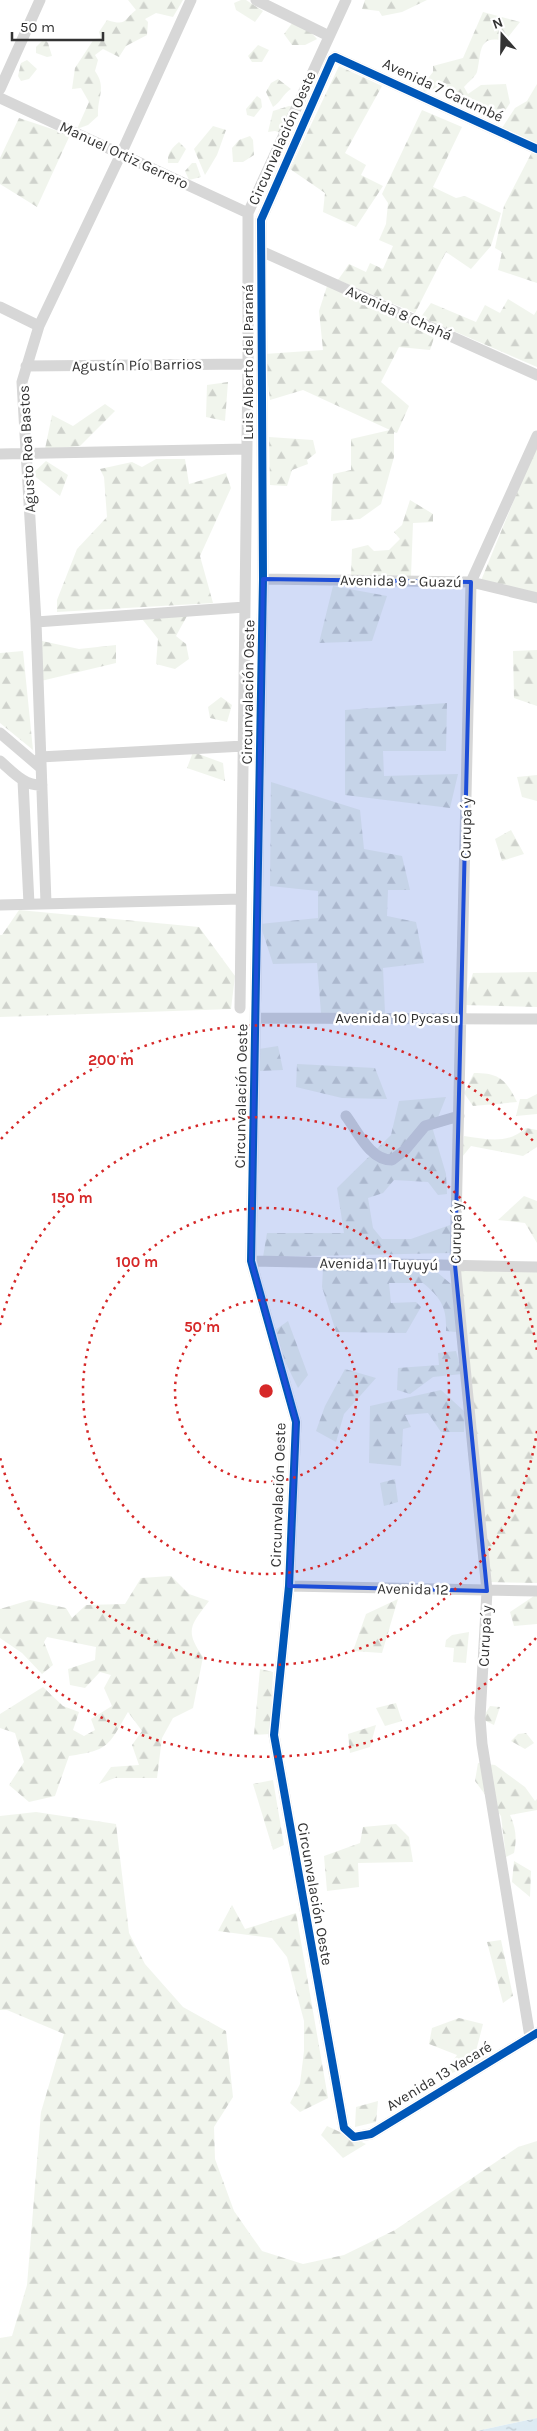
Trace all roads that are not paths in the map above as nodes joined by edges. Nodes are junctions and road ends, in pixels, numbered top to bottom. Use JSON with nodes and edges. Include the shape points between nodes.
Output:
{"nodes":[{"id":1,"x":40,"y":0,"type":"edge"},
{"id":2,"x":191,"y":0,"type":"edge"},
{"id":3,"x":256,"y":0,"type":"edge"},
{"id":4,"x":346,"y":0,"type":"edge"},
{"id":5,"x":329,"y":36,"type":"junction"},
{"id":6,"x":337,"y":56,"type":"joint"},
{"id":7,"x":0,"y":89,"type":"edge"},
{"id":8,"x":0,"y":98,"type":"edge"},
{"id":9,"x":537,"y":149,"type":"edge"},
{"id":10,"x":121,"y":154,"type":"junction"},
{"id":11,"x":248,"y":213,"type":"junction"},
{"id":12,"x":261,"y":251,"type":"junction"},
{"id":13,"x":0,"y":307,"type":"edge"},
{"id":14,"x":40,"y":326,"type":"junction"},
{"id":15,"x":248,"y":364,"type":"junction"},
{"id":16,"x":26,"y":366,"type":"junction"},
{"id":17,"x":537,"y":375,"type":"edge"},
{"id":18,"x":537,"y":436,"type":"edge"},
{"id":19,"x":247,"y":449,"type":"junction"},
{"id":20,"x":0,"y":454,"type":"edge"},
{"id":21,"x":27,"y":454,"type":"junction"},
{"id":22,"x":263,"y":579,"type":"junction"},
{"id":23,"x":471,"y":582,"type":"junction"},
{"id":24,"x":537,"y":598,"type":"edge"},
{"id":25,"x":245,"y":607,"type":"junction"},
{"id":26,"x":36,"y":622,"type":"junction"},
{"id":27,"x":0,"y":733,"type":"edge"},
{"id":28,"x":244,"y":746,"type":"junction"},
{"id":29,"x":0,"y":762,"type":"edge"},
{"id":30,"x":41,"y":762,"type":"junction"},
{"id":31,"x":23,"y":780,"type":"junction"},
{"id":32,"x":42,"y":785,"type":"junction"},
{"id":33,"x":241,"y":899,"type":"junction"},
{"id":34,"x":46,"y":903,"type":"junction"},
{"id":35,"x":29,"y":904,"type":"junction"},
{"id":36,"x":0,"y":905,"type":"edge"},
{"id":37,"x":240,"y":1008,"type":"dead end"},
{"id":38,"x":257,"y":1018,"type":"junction"},
{"id":39,"x":462,"y":1018,"type":"junction"},
{"id":40,"x":537,"y":1019,"type":"edge"},
{"id":41,"x":346,"y":1116,"type":"dead end"},
{"id":42,"x":459,"y":1116,"type":"junction"},
{"id":43,"x":251,"y":1261,"type":"junction"},
{"id":44,"x":455,"y":1265,"type":"junction"},
{"id":45,"x":537,"y":1267,"type":"edge"},
{"id":46,"x":289,"y":1586,"type":"junction"},
{"id":47,"x":488,"y":1591,"type":"junction"},
{"id":48,"x":537,"y":1591,"type":"edge"},
{"id":49,"x":534,"y":2035,"type":"edge"},
{"id":50,"x":354,"y":2137,"type":"joint"}],
"edges":[{"from":1,"to":7,"type":"street"},
{"from":2,"to":10,"type":"street","name":"Agusto Roa Bastos"},
{"from":3,"to":5,"type":"street"},
{"from":4,"to":5,"type":"street","name":"Luis Alberto del Paraná"},
{"from":5,"to":11,"type":"street","name":"Luis Alberto del Paraná"},
{"from":6,"to":9,"type":"street","name":"Avenida 7 Carumbé"},
{"from":6,"to":12,"type":"street","name":"Circunvalación Oeste","via":[[332,59],[260,220]]},
{"from":8,"to":10,"type":"street","name":"Manuel Ortiz Gerrero"},
{"from":10,"to":11,"type":"street","name":"Manuel Ortiz Gerrero"},
{"from":10,"to":14,"type":"street","name":"Agusto Roa Bastos"},
{"from":11,"to":15,"type":"street","name":"Luis Alberto del Paraná"},
{"from":12,"to":17,"type":"street","name":"Avenida 8 Chahá"},
{"from":12,"to":22,"type":"street","name":"Circunvalación Oeste"},
{"from":13,"to":14,"type":"street"},
{"from":14,"to":16,"type":"street","name":"Agusto Roa Bastos"},
{"from":15,"to":16,"type":"street","name":"Agustín Pío Barrios"},
{"from":15,"to":19,"type":"street","name":"Luis Alberto del Paraná"},
{"from":16,"to":21,"type":"street","name":"Agusto Roa Bastos","via":[[22,382]]},
{"from":18,"to":23,"type":"street","name":"Curupa´y"},
{"from":19,"to":21,"type":"street"},
{"from":19,"to":25,"type":"street","name":"Luis Alberto del Paraná"},
{"from":20,"to":21,"type":"street"},
{"from":21,"to":26,"type":"street","name":"Agusto Roa Bastos"},
{"from":22,"to":23,"type":"street","name":"Avenida 9 - Guazú"},
{"from":22,"to":38,"type":"street","name":"Circunvalación Oeste","via":[[256,905]]},
{"from":23,"to":24,"type":"street","name":"Avenida 9 - Guazú"},
{"from":23,"to":39,"type":"street","name":"Curupa´y"},
{"from":25,"to":26,"type":"street"},
{"from":25,"to":28,"type":"street","name":"Luis Alberto del Paraná"},
{"from":26,"to":30,"type":"street","name":"Agusto Roa Bastos"},
{"from":27,"to":30,"type":"street"},
{"from":28,"to":30,"type":"street"},
{"from":28,"to":33,"type":"street","name":"Luis Alberto del Paraná"},
{"from":29,"to":31,"type":"street"},
{"from":30,"to":32,"type":"street","name":"Agusto Roa Bastos"},
{"from":31,"to":32,"type":"street"},
{"from":31,"to":35,"type":"street"},
{"from":32,"to":34,"type":"street","name":"Agusto Roa Bastos"},
{"from":33,"to":34,"type":"street"},
{"from":33,"to":37,"type":"street","name":"Luis Alberto del Paraná"},
{"from":34,"to":35,"type":"street"},
{"from":35,"to":36,"type":"street"},
{"from":38,"to":39,"type":"street","name":"Avenida 10 Pycasu"},
{"from":38,"to":43,"type":"street","name":"Circunvalación Oeste"},
{"from":39,"to":40,"type":"street","name":"Avenida 10 Pycasu"},
{"from":39,"to":42,"type":"street","name":"Curupa´y"},
{"from":41,"to":42,"type":"street","via":[[375,1154],[383,1160],[392,1160],[425,1126]]},
{"from":42,"to":44,"type":"street","name":"Curupa´y"},
{"from":43,"to":44,"type":"street","name":"Avenida 11 Tuyuyú"},
{"from":43,"to":46,"type":"street","name":"Circunvalación Oeste","via":[[296,1422]]},
{"from":44,"to":45,"type":"street","name":"Avenida 11 Tuyuyú"},
{"from":44,"to":47,"type":"street","name":"Curupa´y"},
{"from":46,"to":47,"type":"street","name":"Avenida 12"},
{"from":46,"to":50,"type":"street","name":"Circunvalación Oeste","via":[[274,1735],[342,2123],[346,2132]]},
{"from":47,"to":48,"type":"street","name":"Avenida 12"},
{"from":47,"to":49,"type":"street","name":"Curupa´y","via":[[480,1718],[482,1744]]},
{"from":49,"to":50,"type":"street","name":"Avenida 13 Yacaré","via":[[371,2134]]}]}
